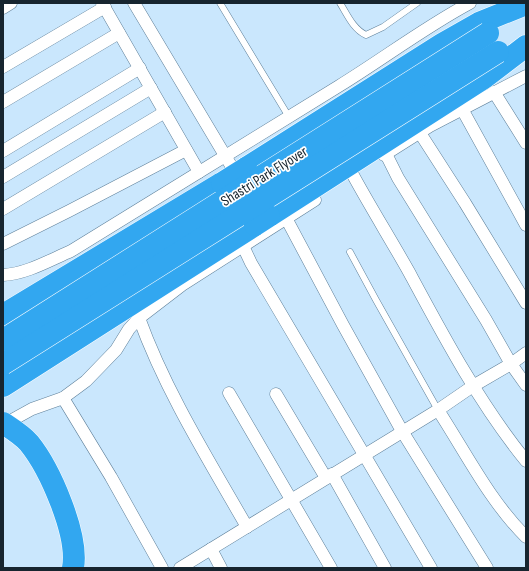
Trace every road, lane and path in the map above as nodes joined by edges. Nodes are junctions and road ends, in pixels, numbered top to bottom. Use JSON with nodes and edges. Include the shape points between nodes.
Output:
{"nodes":[{"id":1,"x":11,"y":3,"type":"edge"},
{"id":2,"x":134,"y":3,"type":"edge"},
{"id":3,"x":220,"y":3,"type":"edge"},
{"id":4,"x":340,"y":3,"type":"edge"},
{"id":5,"x":417,"y":3,"type":"edge"},
{"id":6,"x":466,"y":4,"type":"edge"},
{"id":7,"x":526,"y":4,"type":"edge"},
{"id":8,"x":103,"y":5,"type":"edge"},
{"id":9,"x":3,"y":8,"type":"edge"},
{"id":10,"x":526,"y":15,"type":"edge"},
{"id":11,"x":119,"y":33,"type":"junction"},
{"id":12,"x":526,"y":39,"type":"edge"},
{"id":13,"x":526,"y":46,"type":"edge"},
{"id":14,"x":3,"y":66,"type":"edge"},
{"id":15,"x":140,"y":68,"type":"junction"},
{"id":16,"x":526,"y":76,"type":"edge"},
{"id":17,"x":150,"y":88,"type":"junction"},
{"id":18,"x":494,"y":92,"type":"junction"},
{"id":19,"x":3,"y":102,"type":"edge"},
{"id":20,"x":462,"y":109,"type":"junction"},
{"id":21,"x":165,"y":112,"type":"junction"},
{"id":22,"x":289,"y":117,"type":"junction"},
{"id":23,"x":420,"y":133,"type":"junction"},
{"id":24,"x":526,"y":143,"type":"edge"},
{"id":25,"x":186,"y":150,"type":"junction"},
{"id":26,"x":3,"y":151,"type":"edge"},
{"id":27,"x":386,"y":154,"type":"junction"},
{"id":28,"x":225,"y":156,"type":"junction"},
{"id":29,"x":199,"y":172,"type":"junction"},
{"id":30,"x":353,"y":175,"type":"junction"},
{"id":31,"x":3,"y":177,"type":"edge"},
{"id":32,"x":3,"y":209,"type":"edge"},
{"id":33,"x":270,"y":222,"type":"junction"},
{"id":34,"x":526,"y":225,"type":"edge"},
{"id":35,"x":3,"y":244,"type":"edge"},
{"id":36,"x":243,"y":246,"type":"junction"},
{"id":37,"x":350,"y":252,"type":"dead end"},
{"id":38,"x":3,"y":275,"type":"edge"},
{"id":39,"x":526,"y":303,"type":"edge"},
{"id":40,"x":3,"y":315,"type":"edge"},
{"id":41,"x":139,"y":318,"type":"junction"},
{"id":42,"x":3,"y":340,"type":"edge"},
{"id":43,"x":526,"y":353,"type":"edge"},
{"id":44,"x":3,"y":364,"type":"edge"},
{"id":45,"x":511,"y":364,"type":"junction"},
{"id":46,"x":526,"y":385,"type":"edge"},
{"id":47,"x":3,"y":386,"type":"edge"},
{"id":48,"x":473,"y":386,"type":"junction"},
{"id":49,"x":229,"y":393,"type":"dead end"},
{"id":50,"x":276,"y":394,"type":"dead end"},
{"id":51,"x":63,"y":398,"type":"junction"},
{"id":52,"x":438,"y":410,"type":"junction"},
{"id":53,"x":3,"y":424,"type":"edge"},
{"id":54,"x":402,"y":431,"type":"junction"},
{"id":55,"x":364,"y":455,"type":"junction"},
{"id":56,"x":526,"y":460,"type":"edge"},
{"id":57,"x":329,"y":476,"type":"junction"},
{"id":58,"x":292,"y":499,"type":"junction"},
{"id":59,"x":247,"y":527,"type":"junction"},
{"id":60,"x":526,"y":537,"type":"edge"},
{"id":61,"x":211,"y":549,"type":"junction"},
{"id":62,"x":73,"y":568,"type":"edge"},
{"id":63,"x":162,"y":568,"type":"edge"},
{"id":64,"x":180,"y":568,"type":"edge"},
{"id":65,"x":221,"y":568,"type":"edge"},
{"id":66,"x":332,"y":568,"type":"edge"},
{"id":67,"x":385,"y":568,"type":"edge"},
{"id":68,"x":431,"y":568,"type":"edge"},
{"id":69,"x":487,"y":568,"type":"edge"}],
"edges":[{"from":1,"to":9,"type":"street"},
{"from":2,"to":28,"type":"street"},
{"from":3,"to":22,"type":"lane"},
{"from":4,"to":5,"type":"lane","via":[[354,26],[366,35],[383,27]]},
{"from":6,"to":22,"type":"street"},
{"from":7,"to":40,"type":"highway","bridge":true,"via":[[479,23],[442,44],[222,183]]},
{"from":8,"to":11,"type":"street"},
{"from":8,"to":14,"type":"street"},
{"from":10,"to":42,"type":"highway","name":"Shastri Park Flyover","bridge":true,"via":[[488,33]]},
{"from":11,"to":15,"type":"street"},
{"from":11,"to":19,"type":"street"},
{"from":12,"to":44,"type":"highway","name":"Shastri Park Flyover","bridge":true,"via":[[498,52]]},
{"from":13,"to":33,"type":"highway","via":[[484,78]]},
{"from":15,"to":17,"type":"street"},
{"from":15,"to":26,"type":"street"},
{"from":16,"to":18,"type":"street"},
{"from":17,"to":21,"type":"street"},
{"from":17,"to":31,"type":"street"},
{"from":18,"to":20,"type":"street"},
{"from":18,"to":24,"type":"street"},
{"from":20,"to":23,"type":"street"},
{"from":20,"to":34,"type":"street"},
{"from":21,"to":25,"type":"street"},
{"from":21,"to":32,"type":"street"},
{"from":22,"to":28,"type":"street"},
{"from":23,"to":27,"type":"street"},
{"from":23,"to":39,"type":"street"},
{"from":25,"to":29,"type":"street"},
{"from":25,"to":35,"type":"street"},
{"from":27,"to":30,"type":"street"},
{"from":27,"to":45,"type":"street"},
{"from":28,"to":29,"type":"street"},
{"from":28,"to":33,"type":"street"},
{"from":29,"to":38,"type":"street","via":[[71,251],[21,272]]},
{"from":30,"to":33,"type":"street"},
{"from":30,"to":48,"type":"street"},
{"from":33,"to":36,"type":"street"},
{"from":33,"to":47,"type":"highway"},
{"from":33,"to":54,"type":"street","via":[[343,325]]},
{"from":36,"to":41,"type":"street"},
{"from":36,"to":55,"type":"street"},
{"from":37,"to":52,"type":"lane"},
{"from":41,"to":51,"type":"street","via":[[116,350],[86,381]]},
{"from":41,"to":59,"type":"street","via":[[163,376]]},
{"from":43,"to":45,"type":"street"},
{"from":45,"to":46,"type":"street"},
{"from":45,"to":48,"type":"street"},
{"from":48,"to":52,"type":"street"},
{"from":48,"to":56,"type":"street"},
{"from":49,"to":58,"type":"street"},
{"from":50,"to":57,"type":"street"},
{"from":51,"to":53,"type":"street"},
{"from":51,"to":63,"type":"street"},
{"from":52,"to":54,"type":"street"},
{"from":52,"to":60,"type":"street","via":[[486,488]]},
{"from":53,"to":62,"type":"highway","bridge":true,"via":[[15,430],[28,442],[47,472],[72,537],[75,560]]},
{"from":54,"to":55,"type":"street"},
{"from":54,"to":69,"type":"street"},
{"from":55,"to":57,"type":"street"},
{"from":55,"to":68,"type":"street"},
{"from":57,"to":58,"type":"street"},
{"from":57,"to":67,"type":"street"},
{"from":58,"to":59,"type":"street"},
{"from":58,"to":66,"type":"street"},
{"from":59,"to":61,"type":"street"},
{"from":61,"to":64,"type":"street"},
{"from":61,"to":65,"type":"street"}]}
